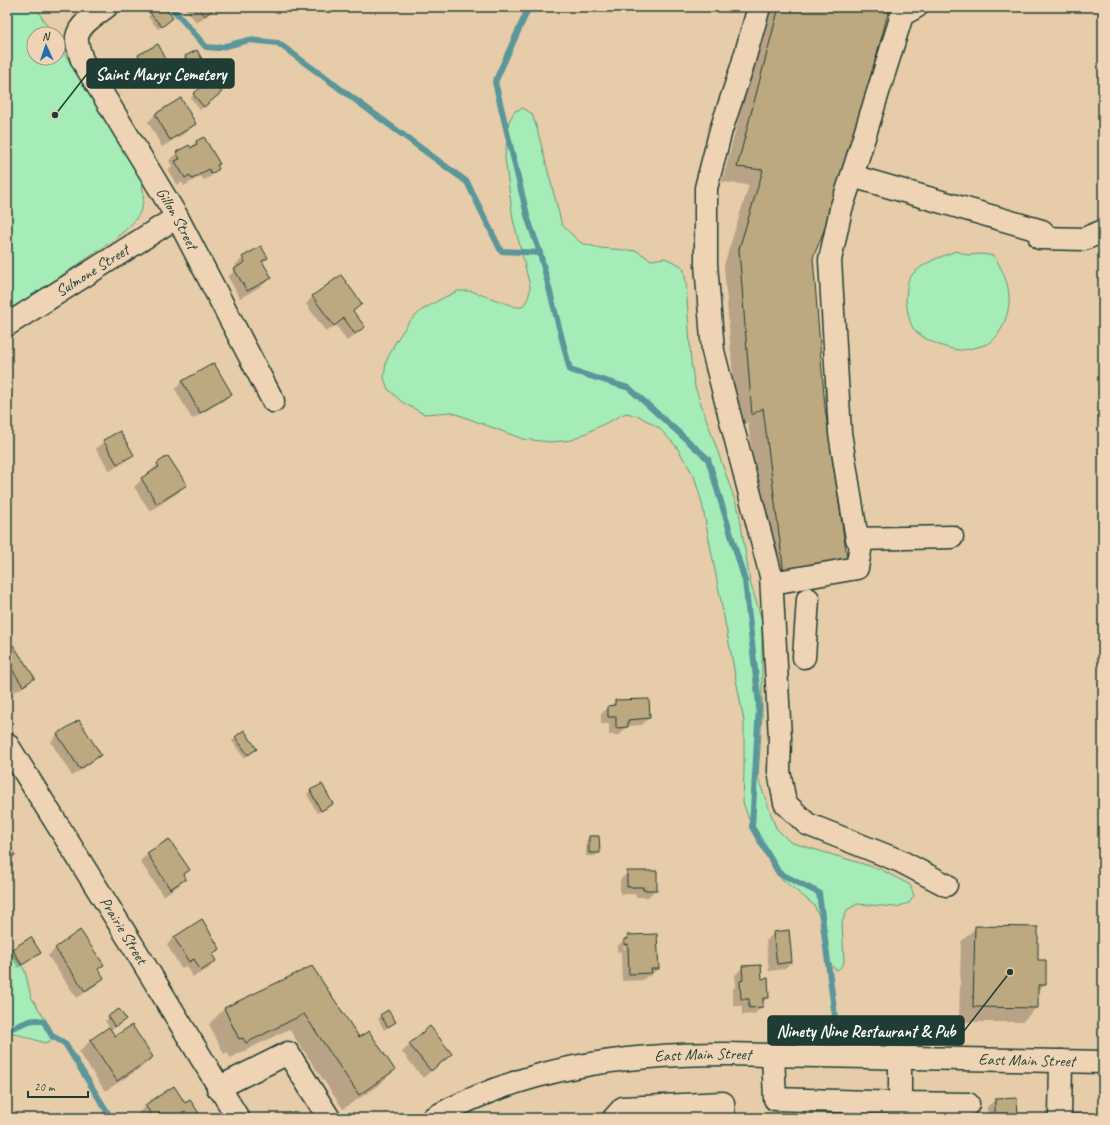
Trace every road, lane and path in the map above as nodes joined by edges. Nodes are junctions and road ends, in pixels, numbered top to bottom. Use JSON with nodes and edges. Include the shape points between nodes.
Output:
{"nodes":[{"id":1,"x":106,"y":7,"type":"edge"},
{"id":2,"x":760,"y":7,"type":"edge"},
{"id":3,"x":916,"y":7,"type":"edge"},
{"id":4,"x":852,"y":176,"type":"junction"},
{"id":5,"x":177,"y":217,"type":"junction"},
{"id":6,"x":1103,"y":231,"type":"edge"},
{"id":7,"x":7,"y":325,"type":"edge"},
{"id":8,"x":273,"y":401,"type":"dead end"},
{"id":9,"x":952,"y":537,"type":"dead end"},
{"id":10,"x":862,"y":539,"type":"junction"},
{"id":11,"x":772,"y":583,"type":"junction"},
{"id":12,"x":808,"y":599,"type":"dead end"},
{"id":13,"x":804,"y":657,"type":"dead end"},
{"id":14,"x":7,"y":744,"type":"edge"},
{"id":15,"x":946,"y":885,"type":"dead end"},
{"id":16,"x":773,"y":1055,"type":"junction"},
{"id":17,"x":900,"y":1058,"type":"junction"},
{"id":18,"x":1061,"y":1061,"type":"junction"},
{"id":19,"x":1103,"y":1062,"type":"edge"},
{"id":20,"x":218,"y":1088,"type":"junction"},
{"id":21,"x":968,"y":1104,"type":"dead end"},
{"id":22,"x":900,"y":1111,"type":"edge"},
{"id":23,"x":238,"y":1118,"type":"edge"},
{"id":24,"x":329,"y":1118,"type":"edge"},
{"id":25,"x":433,"y":1118,"type":"edge"},
{"id":26,"x":614,"y":1118,"type":"edge"},
{"id":27,"x":724,"y":1118,"type":"edge"},
{"id":28,"x":1060,"y":1118,"type":"edge"}],
"edges":[{"from":1,"to":5,"type":"street","name":"Gillon Street","via":[[85,23],[77,39],[82,60]]},
{"from":2,"to":11,"type":"street","via":[[721,130],[706,188],[706,264],[713,351]]},
{"from":3,"to":4,"type":"street","via":[[902,15]]},
{"from":4,"to":6,"type":"street","via":[[1041,235],[1084,239]]},
{"from":4,"to":10,"type":"street","via":[[841,209],[830,260],[840,433],[857,539]]},
{"from":5,"to":7,"type":"street","name":"Sulmone Street"},
{"from":5,"to":8,"type":"street","name":"Gillon Street"},
{"from":9,"to":10,"type":"street"},
{"from":10,"to":11,"type":"street","via":[[857,568]]},
{"from":11,"to":15,"type":"street","via":[[780,738],[779,771],[785,803],[807,824],[900,861]]},
{"from":12,"to":13,"type":"street"},
{"from":14,"to":20,"type":"street","name":"Prairie Street"},
{"from":16,"to":17,"type":"street","name":"East Main Street"},
{"from":16,"to":22,"type":"street","via":[[775,1100]]},
{"from":16,"to":25,"type":"street","name":"East Main Street","via":[[701,1054],[583,1064],[510,1084]]},
{"from":17,"to":18,"type":"street","name":"East Main Street"},
{"from":17,"to":22,"type":"street"},
{"from":18,"to":19,"type":"street","name":"East Main Street"},
{"from":18,"to":28,"type":"street"},
{"from":20,"to":23,"type":"street","name":"Prairie Street"},
{"from":20,"to":24,"type":"street","via":[[288,1053]]},
{"from":21,"to":22,"type":"street"},
{"from":26,"to":27,"type":"street","via":[[623,1108],[723,1103]]}]}
